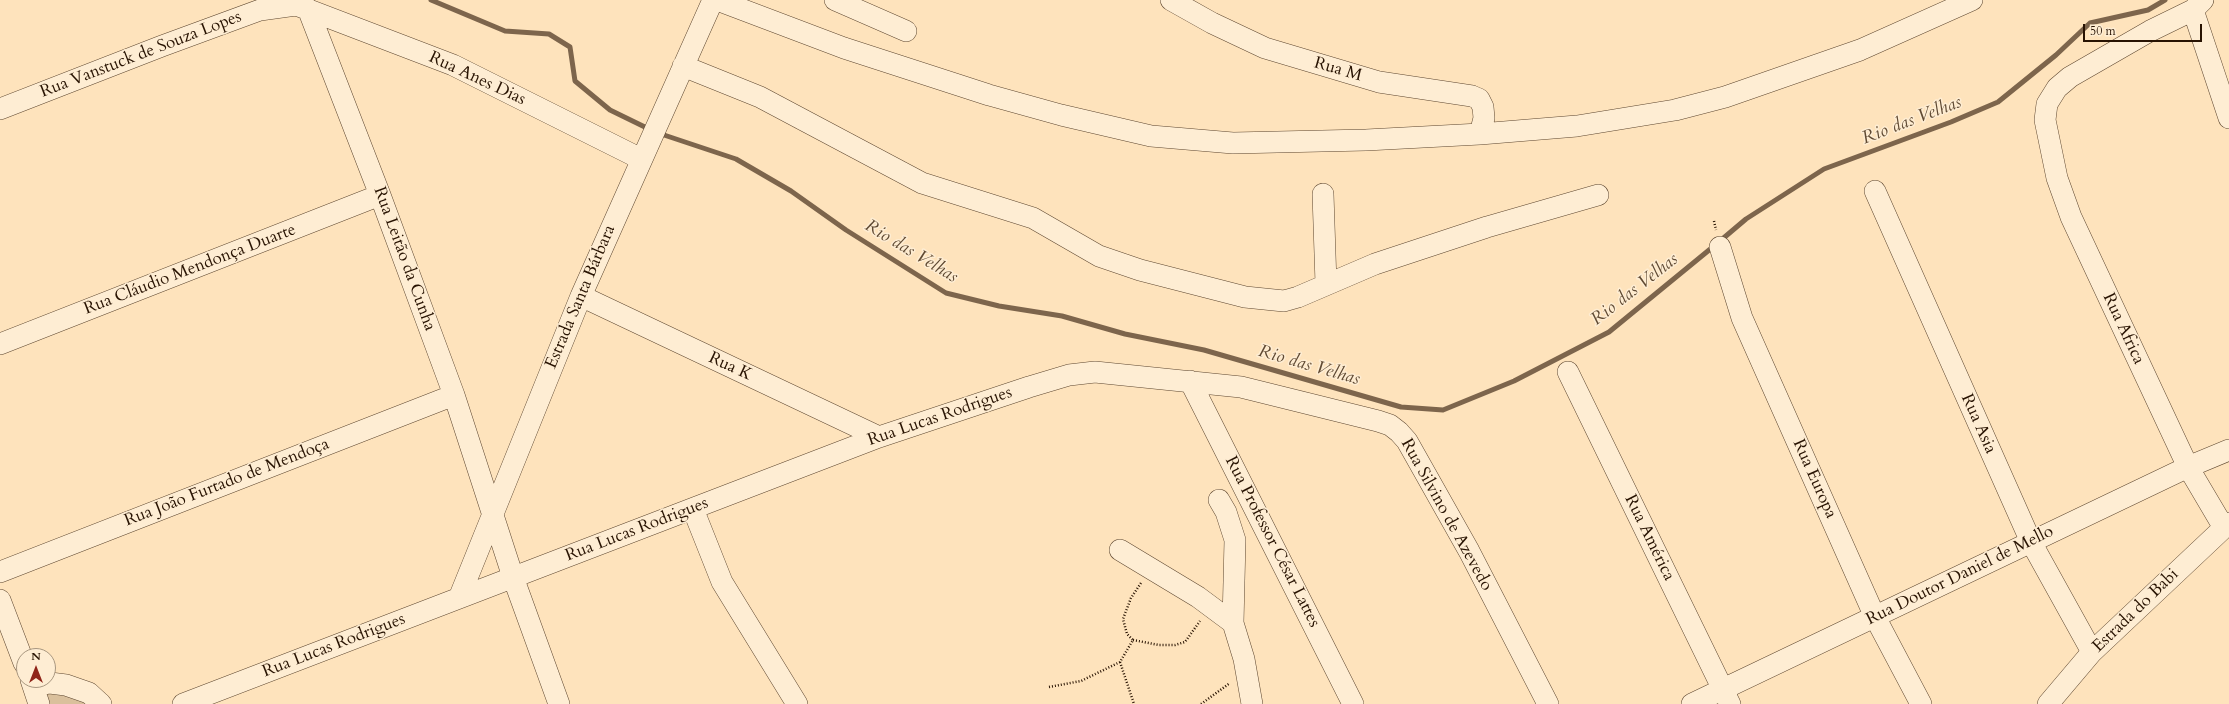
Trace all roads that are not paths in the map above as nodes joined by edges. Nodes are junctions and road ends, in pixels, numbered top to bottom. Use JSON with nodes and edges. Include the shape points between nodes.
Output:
{"nodes":[{"id":1,"x":713,"y":0,"type":"edge"},
{"id":2,"x":717,"y":0,"type":"edge"},
{"id":3,"x":835,"y":0,"type":"edge"},
{"id":4,"x":1171,"y":0,"type":"edge"},
{"id":5,"x":1972,"y":0,"type":"edge"},
{"id":6,"x":2198,"y":5,"type":"edge"},
{"id":7,"x":308,"y":9,"type":"junction"},
{"id":8,"x":906,"y":31,"type":"dead end"},
{"id":9,"x":682,"y":66,"type":"junction"},
{"id":10,"x":2227,"y":105,"type":"edge"},
{"id":11,"x":0,"y":109,"type":"edge"},
{"id":12,"x":1480,"y":134,"type":"junction"},
{"id":13,"x":642,"y":155,"type":"junction"},
{"id":14,"x":1875,"y":191,"type":"dead end"},
{"id":15,"x":1323,"y":194,"type":"dead end"},
{"id":16,"x":380,"y":195,"type":"junction"},
{"id":17,"x":1598,"y":195,"type":"dead end"},
{"id":18,"x":1718,"y":240,"type":"road end"},
{"id":19,"x":1326,"y":284,"type":"junction"},
{"id":20,"x":581,"y":296,"type":"junction"},
{"id":21,"x":0,"y":344,"type":"edge"},
{"id":22,"x":1096,"y":372,"type":"joint"},
{"id":23,"x":1568,"y":372,"type":"dead end"},
{"id":24,"x":1190,"y":380,"type":"junction"},
{"id":25,"x":454,"y":395,"type":"junction"},
{"id":26,"x":879,"y":437,"type":"junction"},
{"id":27,"x":2229,"y":450,"type":"edge"},
{"id":28,"x":2188,"y":467,"type":"junction"},
{"id":29,"x":1219,"y":500,"type":"dead end"},
{"id":30,"x":693,"y":509,"type":"junction"},
{"id":31,"x":493,"y":511,"type":"junction"},
{"id":32,"x":2226,"y":526,"type":"edge"},
{"id":33,"x":2031,"y":542,"type":"junction"},
{"id":34,"x":1120,"y":550,"type":"dead end"},
{"id":35,"x":0,"y":572,"type":"edge"},
{"id":36,"x":513,"y":577,"type":"junction"},
{"id":37,"x":459,"y":598,"type":"junction"},
{"id":38,"x":0,"y":600,"type":"edge"},
{"id":39,"x":1875,"y":617,"type":"junction"},
{"id":40,"x":1233,"y":623,"type":"junction"},
{"id":41,"x":18,"y":648,"type":"edge"},
{"id":42,"x":2092,"y":652,"type":"junction"},
{"id":43,"x":34,"y":690,"type":"edge"},
{"id":44,"x":1726,"y":697,"type":"edge"},
{"id":45,"x":101,"y":704,"type":"edge"},
{"id":46,"x":183,"y":704,"type":"edge"},
{"id":47,"x":559,"y":704,"type":"edge"},
{"id":48,"x":797,"y":704,"type":"edge"},
{"id":49,"x":1252,"y":704,"type":"edge"},
{"id":50,"x":1353,"y":704,"type":"edge"},
{"id":51,"x":1548,"y":704,"type":"edge"},
{"id":52,"x":1692,"y":704,"type":"edge"},
{"id":53,"x":1921,"y":704,"type":"edge"},
{"id":54,"x":2048,"y":704,"type":"edge"}],
"edges":[{"from":1,"to":9,"type":"street","name":"Estrada Santa Bárbara"},
{"from":2,"to":12,"type":"street","via":[[844,48],[989,95],[1151,136],[1233,143]]},
{"from":3,"to":8,"type":"street"},
{"from":4,"to":12,"type":"street","name":"Rua M","via":[[1265,48],[1379,82],[1472,96],[1479,100],[1483,107],[1484,118]]},
{"from":5,"to":12,"type":"street","via":[[1860,50],[1725,97],[1621,120]]},
{"from":6,"to":10,"type":"street"},
{"from":6,"to":28,"type":"street","name":"Rua Africa","via":[[2070,77],[2057,88],[2047,104],[2045,120],[2057,178],[2071,217]]},
{"from":7,"to":11,"type":"street","name":"Rua Vanstuck de Souza Lopes","via":[[296,5],[260,10]]},
{"from":7,"to":13,"type":"street","name":"Rua Anes Dias","via":[[453,65]]},
{"from":7,"to":16,"type":"street","name":"Rua Leitão da Cunha"},
{"from":9,"to":13,"type":"street","name":"Estrada Santa Bárbara"},
{"from":9,"to":19,"type":"street","via":[[760,97],[922,183],[1033,218],[1099,256],[1140,270],[1246,297],[1270,300],[1298,297]]},
{"from":13,"to":20,"type":"street","name":"Estrada Santa Bárbara"},
{"from":14,"to":33,"type":"street","name":"Rua Asia"},
{"from":15,"to":19,"type":"street"},
{"from":16,"to":21,"type":"street","name":"Rua Cláudio Mendonça Duarte"},
{"from":16,"to":25,"type":"street","name":"Rua Leitão da Cunha"},
{"from":17,"to":19,"type":"street","via":[[1450,239],[1375,264]]},
{"from":18,"to":39,"type":"street","name":"Rua Europa","via":[[1742,318]]},
{"from":20,"to":26,"type":"street","name":"Rua K"},
{"from":20,"to":31,"type":"street","name":"Estrada Santa Bárbara"},
{"from":22,"to":24,"type":"street","name":"Rua Silvino de Azevedo"},
{"from":22,"to":26,"type":"street","name":"Rua Lucas Rodrigues","via":[[1068,375]]},
{"from":23,"to":44,"type":"street","name":"Rua América"},
{"from":24,"to":50,"type":"street","name":"Rua Professor César Lattes"},
{"from":24,"to":51,"type":"street","name":"Rua Silvino de Azevedo","via":[[1241,387],[1351,414],[1390,425],[1399,432],[1407,441],[1469,551]]},
{"from":25,"to":31,"type":"street","name":"Rua Leitão da Cunha"},
{"from":25,"to":35,"type":"street","name":"Rua João Furtado de Mendoça"},
{"from":26,"to":30,"type":"street","name":"Rua Lucas Rodrigues"},
{"from":27,"to":28,"type":"street","name":"Rua Doutor Daniel de Mello"},
{"from":28,"to":32,"type":"street","name":"Rua Africa"},
{"from":28,"to":33,"type":"street","name":"Rua Doutor Daniel de Mello"},
{"from":29,"to":40,"type":"street","via":[[1226,512],[1235,540]]},
{"from":30,"to":36,"type":"street","name":"Rua Lucas Rodrigues"},
{"from":30,"to":48,"type":"street","via":[[722,582]]},
{"from":31,"to":36,"type":"street","name":"Rua Leitão da Cunha"},
{"from":31,"to":37,"type":"street","name":"Estrada Santa Bárbara"},
{"from":32,"to":42,"type":"street","name":"Estrada do Babi"},
{"from":33,"to":39,"type":"street","name":"Rua Doutor Daniel de Mello"},
{"from":33,"to":42,"type":"street","name":"Rua Asia"},
{"from":34,"to":40,"type":"street","via":[[1210,605]]},
{"from":36,"to":37,"type":"street","name":"Rua Lucas Rodrigues"},
{"from":36,"to":47,"type":"street","name":"Rua Leitão da Cunha"},
{"from":37,"to":46,"type":"street","name":"Rua Lucas Rodrigues"},
{"from":38,"to":41,"type":"street"},
{"from":39,"to":44,"type":"street","name":"Rua Doutor Daniel de Mello"},
{"from":39,"to":53,"type":"street","name":"Rua Europa"},
{"from":40,"to":49,"type":"street"},
{"from":42,"to":54,"type":"street","name":"Estrada do Babi"},
{"from":43,"to":45,"type":"street","via":[[50,683],[66,685],[89,693]]},
{"from":44,"to":52,"type":"street","name":"Rua Doutor Daniel de Mello"}]}
